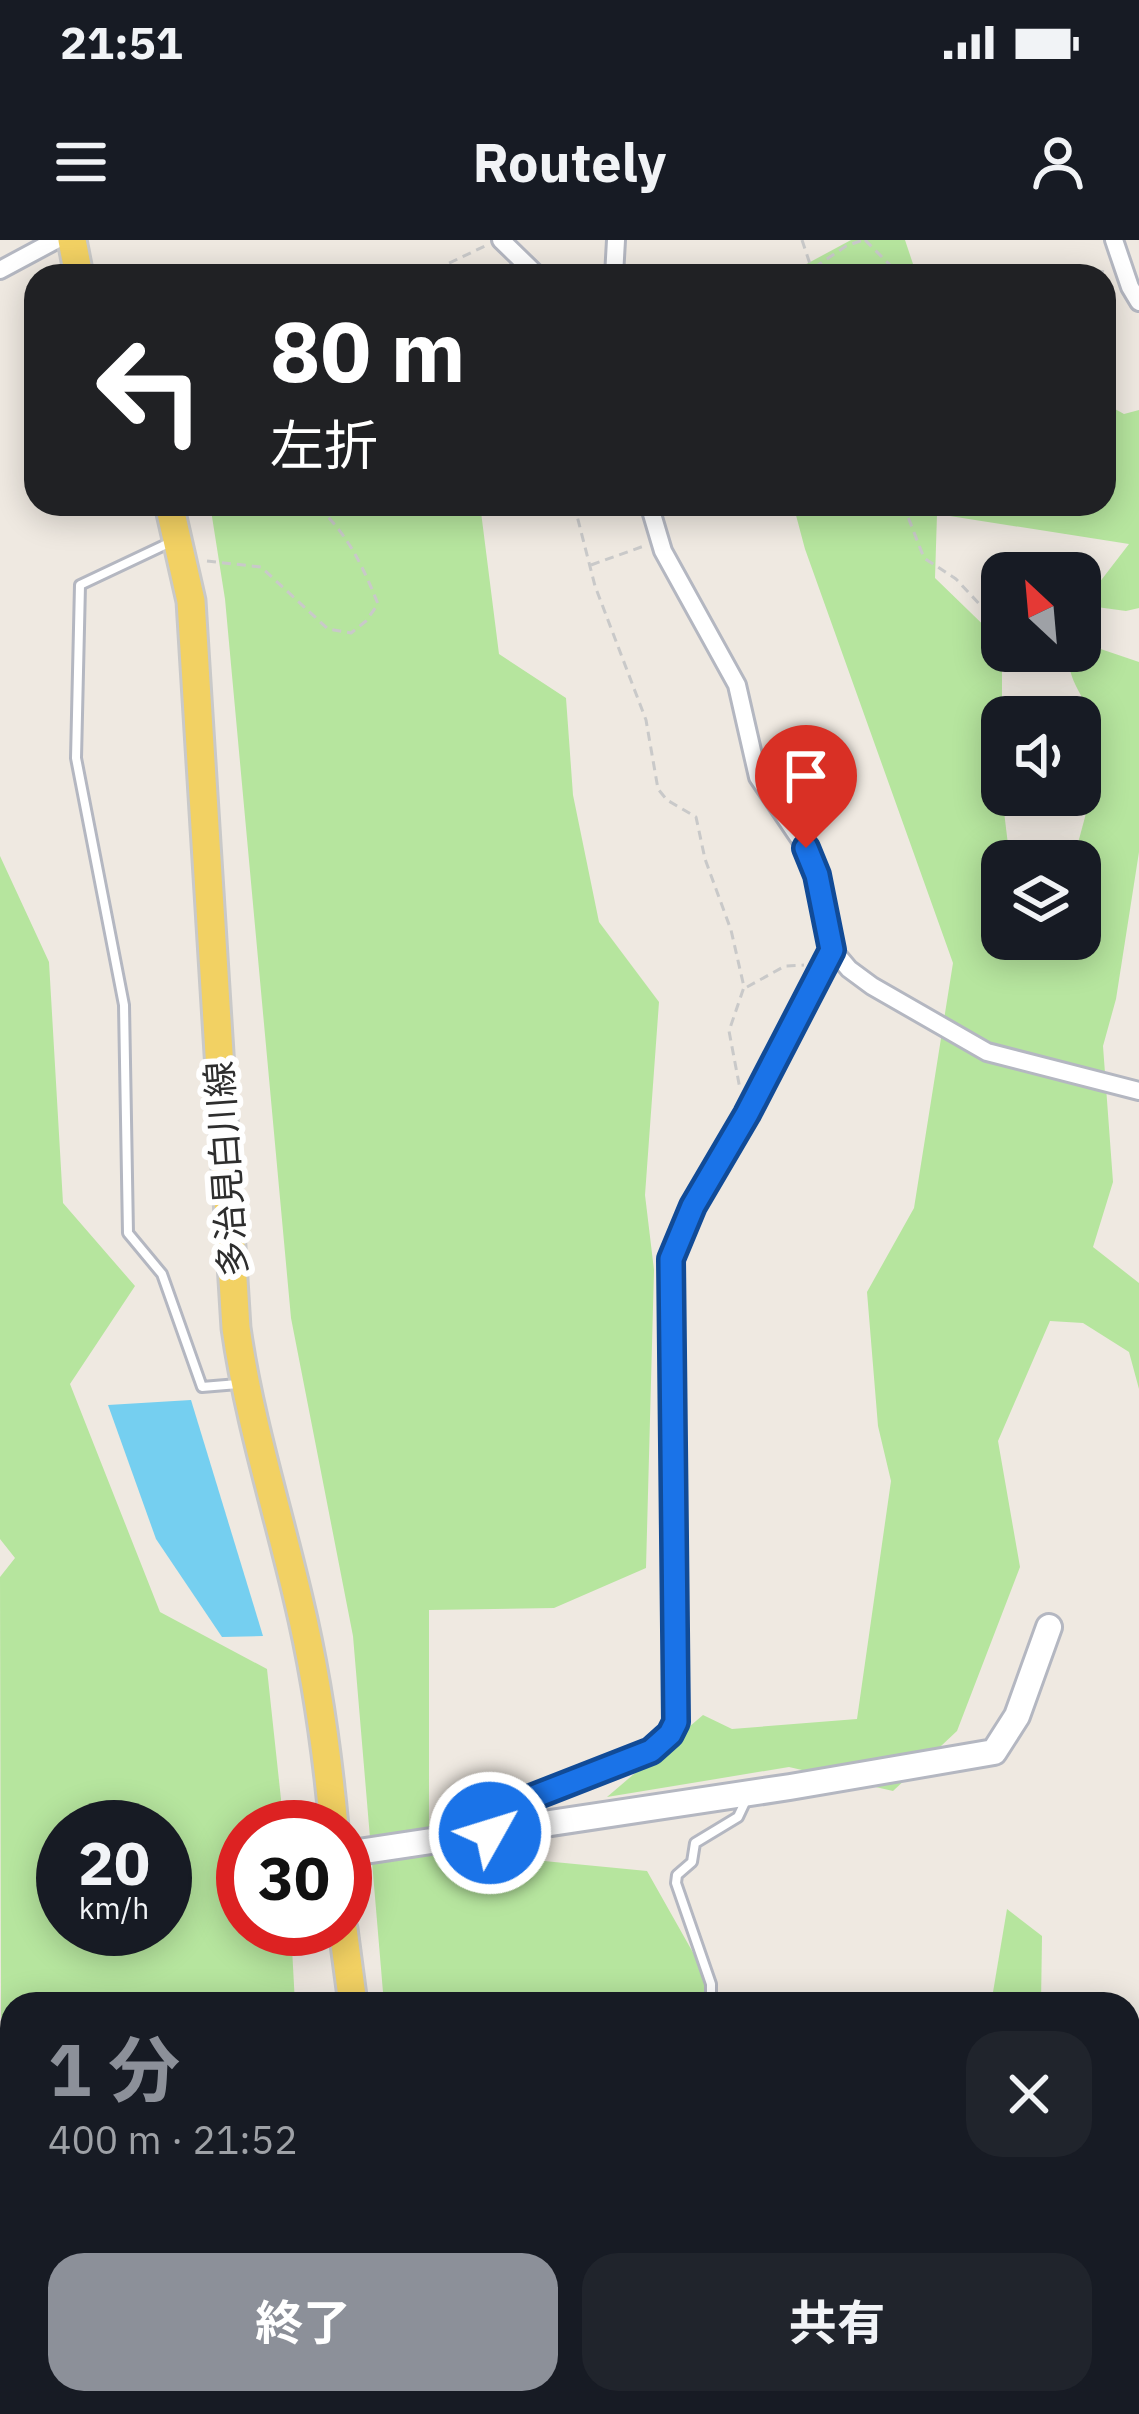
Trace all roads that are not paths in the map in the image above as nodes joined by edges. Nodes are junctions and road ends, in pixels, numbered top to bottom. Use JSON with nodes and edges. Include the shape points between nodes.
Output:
{"nodes":[{"id":1,"x":56,"y":240,"type":"edge"},
{"id":2,"x":499,"y":240,"type":"edge"},
{"id":3,"x":1114,"y":240,"type":"edge"},
{"id":4,"x":525,"y":264,"type":"edge"},
{"id":5,"x":0,"y":270,"type":"edge"},
{"id":6,"x":1139,"y":302,"type":"edge"},
{"id":7,"x":172,"y":516,"type":"edge"},
{"id":8,"x":653,"y":516,"type":"edge"},
{"id":9,"x":180,"y":549,"type":"junction"},
{"id":10,"x":828,"y":958,"type":"junction"},
{"id":11,"x":1139,"y":1091,"type":"edge"},
{"id":12,"x":244,"y":1383,"type":"junction"},
{"id":13,"x":1049,"y":1627,"type":"dead end"},
{"id":14,"x":749,"y":1794,"type":"junction"},
{"id":15,"x":332,"y":1800,"type":"edge"},
{"id":16,"x":490,"y":1833,"type":"junction"},
{"id":17,"x":372,"y":1850,"type":"edge"},
{"id":18,"x":347,"y":1956,"type":"edge"},
{"id":19,"x":352,"y":1992,"type":"edge"},
{"id":20,"x":710,"y":1992,"type":"edge"}],
"edges":[{"from":1,"to":5,"type":"street"},
{"from":2,"to":4,"type":"street"},
{"from":3,"to":6,"type":"street"},
{"from":7,"to":9,"type":"main road","name":"多治見白川線"},
{"from":8,"to":10,"type":"street","via":[[737,685],[758,777],[817,875]]},
{"from":9,"to":12,"type":"main road","name":"多治見白川線","via":[[191,602]]},
{"from":9,"to":12,"type":"lane","via":[[80,585],[76,758],[124,1004],[128,1232],[162,1274],[202,1387]]},
{"from":10,"to":11,"type":"street","via":[[987,1052]]},
{"from":10,"to":16,"type":"street","via":[[671,1259],[676,1722],[651,1751],[505,1808]]},
{"from":12,"to":15,"type":"main road","name":"多治見白川線","via":[[305,1633]]},
{"from":13,"to":14,"type":"street","via":[[1017,1716],[994,1752]]},
{"from":14,"to":16,"type":"street"},
{"from":14,"to":20,"type":"lane","via":[[738,1817],[695,1843],[692,1862],[677,1875]]},
{"from":16,"to":17,"type":"street"},
{"from":18,"to":19,"type":"main road"}]}
